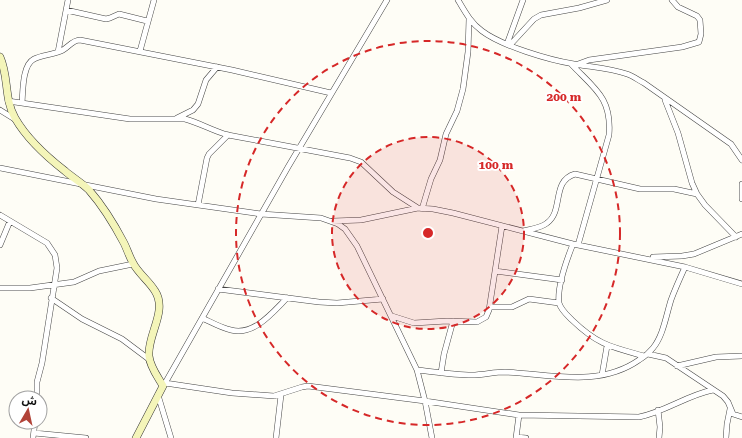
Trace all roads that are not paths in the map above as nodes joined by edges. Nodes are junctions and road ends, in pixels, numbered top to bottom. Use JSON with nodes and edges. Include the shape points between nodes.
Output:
{"nodes":[{"id":1,"x":68,"y":0,"type":"edge"},
{"id":2,"x":154,"y":0,"type":"edge"},
{"id":3,"x":387,"y":0,"type":"edge"},
{"id":4,"x":458,"y":0,"type":"edge"},
{"id":5,"x":523,"y":0,"type":"edge"},
{"id":6,"x":607,"y":0,"type":"edge"},
{"id":7,"x":672,"y":0,"type":"edge"},
{"id":8,"x":66,"y":10,"type":"junction"},
{"id":9,"x":469,"y":19,"type":"junction"},
{"id":10,"x":147,"y":21,"type":"junction"},
{"id":11,"x":509,"y":44,"type":"junction"},
{"id":12,"x":140,"y":51,"type":"junction"},
{"id":13,"x":58,"y":52,"type":"junction"},
{"id":14,"x":0,"y":57,"type":"edge"},
{"id":15,"x":571,"y":64,"type":"junction"},
{"id":16,"x":577,"y":65,"type":"junction"},
{"id":17,"x":217,"y":67,"type":"junction"},
{"id":18,"x":331,"y":93,"type":"junction"},
{"id":19,"x":665,"y":99,"type":"junction"},
{"id":20,"x":8,"y":101,"type":"junction"},
{"id":21,"x":22,"y":104,"type":"junction"},
{"id":22,"x":0,"y":110,"type":"edge"},
{"id":23,"x":176,"y":118,"type":"junction"},
{"id":24,"x":16,"y":120,"type":"junction"},
{"id":25,"x":228,"y":135,"type":"junction"},
{"id":26,"x":299,"y":148,"type":"junction"},
{"id":27,"x":742,"y":160,"type":"edge"},
{"id":28,"x":0,"y":168,"type":"edge"},
{"id":29,"x":597,"y":178,"type":"junction"},
{"id":30,"x":81,"y":183,"type":"junction"},
{"id":31,"x":742,"y":184,"type":"edge"},
{"id":32,"x":697,"y":194,"type":"junction"},
{"id":33,"x":742,"y":199,"type":"edge"},
{"id":34,"x":198,"y":205,"type":"junction"},
{"id":35,"x":420,"y":208,"type":"junction"},
{"id":36,"x":261,"y":214,"type":"junction"},
{"id":37,"x":4,"y":218,"type":"edge"},
{"id":38,"x":332,"y":220,"type":"junction"},
{"id":39,"x":502,"y":226,"type":"junction"},
{"id":40,"x":521,"y":231,"type":"junction"},
{"id":41,"x":742,"y":234,"type":"edge"},
{"id":42,"x":736,"y":237,"type":"junction"},
{"id":43,"x":576,"y":244,"type":"junction"},
{"id":44,"x":0,"y":245,"type":"edge"},
{"id":45,"x":644,"y":258,"type":"junction"},
{"id":46,"x":133,"y":264,"type":"junction"},
{"id":47,"x":685,"y":266,"type":"junction"},
{"id":48,"x":495,"y":271,"type":"junction"},
{"id":49,"x":562,"y":280,"type":"junction"},
{"id":50,"x":742,"y":284,"type":"edge"},
{"id":51,"x":53,"y":285,"type":"junction"},
{"id":52,"x":0,"y":288,"type":"edge"},
{"id":53,"x":218,"y":289,"type":"junction"},
{"id":54,"x":51,"y":298,"type":"junction"},
{"id":55,"x":287,"y":298,"type":"junction"},
{"id":56,"x":383,"y":299,"type":"junction"},
{"id":57,"x":559,"y":302,"type":"junction"},
{"id":58,"x":490,"y":307,"type":"junction"},
{"id":59,"x":392,"y":316,"type":"junction"},
{"id":60,"x":202,"y":318,"type":"junction"},
{"id":61,"x":453,"y":321,"type":"junction"},
{"id":62,"x":607,"y":346,"type":"junction"},
{"id":63,"x":646,"y":355,"type":"junction"},
{"id":64,"x":742,"y":356,"type":"edge"},
{"id":65,"x":150,"y":361,"type":"junction"},
{"id":66,"x":677,"y":366,"type":"junction"},
{"id":67,"x":417,"y":370,"type":"junction"},
{"id":68,"x":441,"y":373,"type":"junction"},
{"id":69,"x":602,"y":375,"type":"junction"},
{"id":70,"x":164,"y":385,"type":"junction"},
{"id":71,"x":37,"y":390,"type":"edge"},
{"id":72,"x":714,"y":390,"type":"junction"},
{"id":73,"x":158,"y":395,"type":"junction"},
{"id":74,"x":281,"y":395,"type":"junction"},
{"id":75,"x":425,"y":401,"type":"junction"},
{"id":76,"x":730,"y":408,"type":"junction"},
{"id":77,"x":658,"y":410,"type":"junction"},
{"id":78,"x":519,"y":415,"type":"junction"},
{"id":79,"x":742,"y":417,"type":"edge"},
{"id":80,"x":34,"y":435,"type":"edge"},
{"id":81,"x":516,"y":437,"type":"edge"},
{"id":82,"x":86,"y":438,"type":"edge"},
{"id":83,"x":136,"y":438,"type":"edge"},
{"id":84,"x":171,"y":438,"type":"edge"},
{"id":85,"x":276,"y":438,"type":"edge"},
{"id":86,"x":432,"y":438,"type":"edge"},
{"id":87,"x":526,"y":438,"type":"edge"},
{"id":88,"x":659,"y":438,"type":"edge"},
{"id":89,"x":726,"y":438,"type":"edge"}],
"edges":[{"from":1,"to":8,"type":"street"},
{"from":2,"to":10,"type":"street"},
{"from":3,"to":18,"type":"street"},
{"from":4,"to":9,"type":"street"},
{"from":5,"to":11,"type":"street"},
{"from":6,"to":11,"type":"street","via":[[540,15]]},
{"from":7,"to":16,"type":"street","via":[[678,7],[700,20],[699,42],[682,47],[589,60]]},
{"from":8,"to":10,"type":"street","via":[[106,19],[119,14]]},
{"from":8,"to":13,"type":"street"},
{"from":9,"to":11,"type":"street","via":[[482,31]]},
{"from":9,"to":35,"type":"street","via":[[463,89],[457,111],[446,134],[440,160]]},
{"from":10,"to":12,"type":"street"},
{"from":11,"to":15,"type":"street"},
{"from":12,"to":13,"type":"street","via":[[80,40]]},
{"from":12,"to":17,"type":"street"},
{"from":13,"to":21,"type":"street","via":[[33,59],[28,63]]},
{"from":14,"to":20,"type":"street"},
{"from":15,"to":16,"type":"street"},
{"from":15,"to":29,"type":"street","via":[[603,97],[609,114],[609,135]]},
{"from":16,"to":19,"type":"street","via":[[614,70],[628,75]]},
{"from":17,"to":18,"type":"street"},
{"from":17,"to":23,"type":"street","via":[[206,80],[198,104],[193,110]]},
{"from":18,"to":26,"type":"street"},
{"from":19,"to":27,"type":"street","via":[[731,144]]},
{"from":19,"to":32,"type":"street"},
{"from":20,"to":21,"type":"street"},
{"from":20,"to":24,"type":"street"},
{"from":21,"to":23,"type":"street","via":[[130,119]]},
{"from":22,"to":24,"type":"street"},
{"from":23,"to":25,"type":"street","via":[[192,121]]},
{"from":24,"to":30,"type":"street","via":[[45,154]]},
{"from":25,"to":26,"type":"street"},
{"from":25,"to":34,"type":"street","via":[[207,158]]},
{"from":26,"to":35,"type":"street","via":[[357,160],[393,192]]},
{"from":26,"to":36,"type":"street"},
{"from":28,"to":30,"type":"street"},
{"from":29,"to":32,"type":"street","via":[[640,189],[674,189]]},
{"from":29,"to":40,"type":"street","via":[[575,174],[569,176],[562,185],[554,216],[550,221],[546,225]]},
{"from":29,"to":43,"type":"street"},
{"from":30,"to":34,"type":"street"},
{"from":30,"to":46,"type":"street","via":[[101,205]]},
{"from":31,"to":33,"type":"street"},
{"from":32,"to":42,"type":"street"},
{"from":34,"to":36,"type":"street"},
{"from":35,"to":38,"type":"street","via":[[361,220]]},
{"from":35,"to":39,"type":"street","via":[[453,213]]},
{"from":36,"to":38,"type":"street"},
{"from":36,"to":53,"type":"street"},
{"from":37,"to":44,"type":"street"},
{"from":37,"to":51,"type":"street","via":[[47,243],[52,249],[57,268]]},
{"from":38,"to":56,"type":"street","via":[[345,230],[357,246]]},
{"from":39,"to":40,"type":"street"},
{"from":39,"to":48,"type":"street"},
{"from":40,"to":43,"type":"street"},
{"from":41,"to":42,"type":"street"},
{"from":42,"to":45,"type":"street","via":[[694,254]]},
{"from":43,"to":45,"type":"street"},
{"from":43,"to":49,"type":"street","via":[[570,253]]},
{"from":45,"to":47,"type":"street"},
{"from":46,"to":51,"type":"street","via":[[99,271],[74,282]]},
{"from":46,"to":65,"type":"street","via":[[155,291],[159,304],[149,346]]},
{"from":47,"to":50,"type":"street"},
{"from":47,"to":63,"type":"street","via":[[659,336],[654,347]]},
{"from":48,"to":49,"type":"street"},
{"from":48,"to":58,"type":"street"},
{"from":49,"to":57,"type":"street"},
{"from":51,"to":52,"type":"street"},
{"from":51,"to":54,"type":"street"},
{"from":53,"to":55,"type":"street"},
{"from":53,"to":60,"type":"street"},
{"from":54,"to":65,"type":"street","via":[[82,319],[122,339]]},
{"from":54,"to":71,"type":"street"},
{"from":55,"to":56,"type":"street","via":[[337,303]]},
{"from":55,"to":60,"type":"street","via":[[253,329],[244,332],[230,330]]},
{"from":56,"to":59,"type":"street"},
{"from":57,"to":58,"type":"street","via":[[529,300],[512,307]]},
{"from":57,"to":62,"type":"street","via":[[563,311],[586,334]]},
{"from":58,"to":61,"type":"street","via":[[486,317],[477,322]]},
{"from":59,"to":61,"type":"street","via":[[414,323]]},
{"from":59,"to":67,"type":"street"},
{"from":60,"to":70,"type":"street"},
{"from":61,"to":68,"type":"street"},
{"from":62,"to":63,"type":"street"},
{"from":62,"to":69,"type":"street"},
{"from":63,"to":66,"type":"street","via":[[666,358]]},
{"from":63,"to":69,"type":"street","via":[[622,370]]},
{"from":64,"to":66,"type":"street","via":[[716,357]]},
{"from":65,"to":70,"type":"street"},
{"from":66,"to":72,"type":"street"},
{"from":67,"to":68,"type":"street"},
{"from":67,"to":75,"type":"street"},
{"from":68,"to":69,"type":"street","via":[[471,376],[505,372],[561,377]]},
{"from":70,"to":73,"type":"street"},
{"from":70,"to":74,"type":"street","via":[[232,393]]},
{"from":72,"to":76,"type":"street","via":[[726,399]]},
{"from":72,"to":77,"type":"street","via":[[701,392]]},
{"from":73,"to":83,"type":"street"},
{"from":73,"to":84,"type":"street"},
{"from":74,"to":75,"type":"street","via":[[308,386]]},
{"from":74,"to":85,"type":"street"},
{"from":75,"to":78,"type":"street"},
{"from":75,"to":86,"type":"street"},
{"from":76,"to":79,"type":"street","via":[[733,414]]},
{"from":76,"to":89,"type":"street"},
{"from":77,"to":78,"type":"street","via":[[639,416]]},
{"from":77,"to":88,"type":"street"},
{"from":78,"to":81,"type":"street"},
{"from":80,"to":82,"type":"street"},
{"from":81,"to":87,"type":"street"}]}
